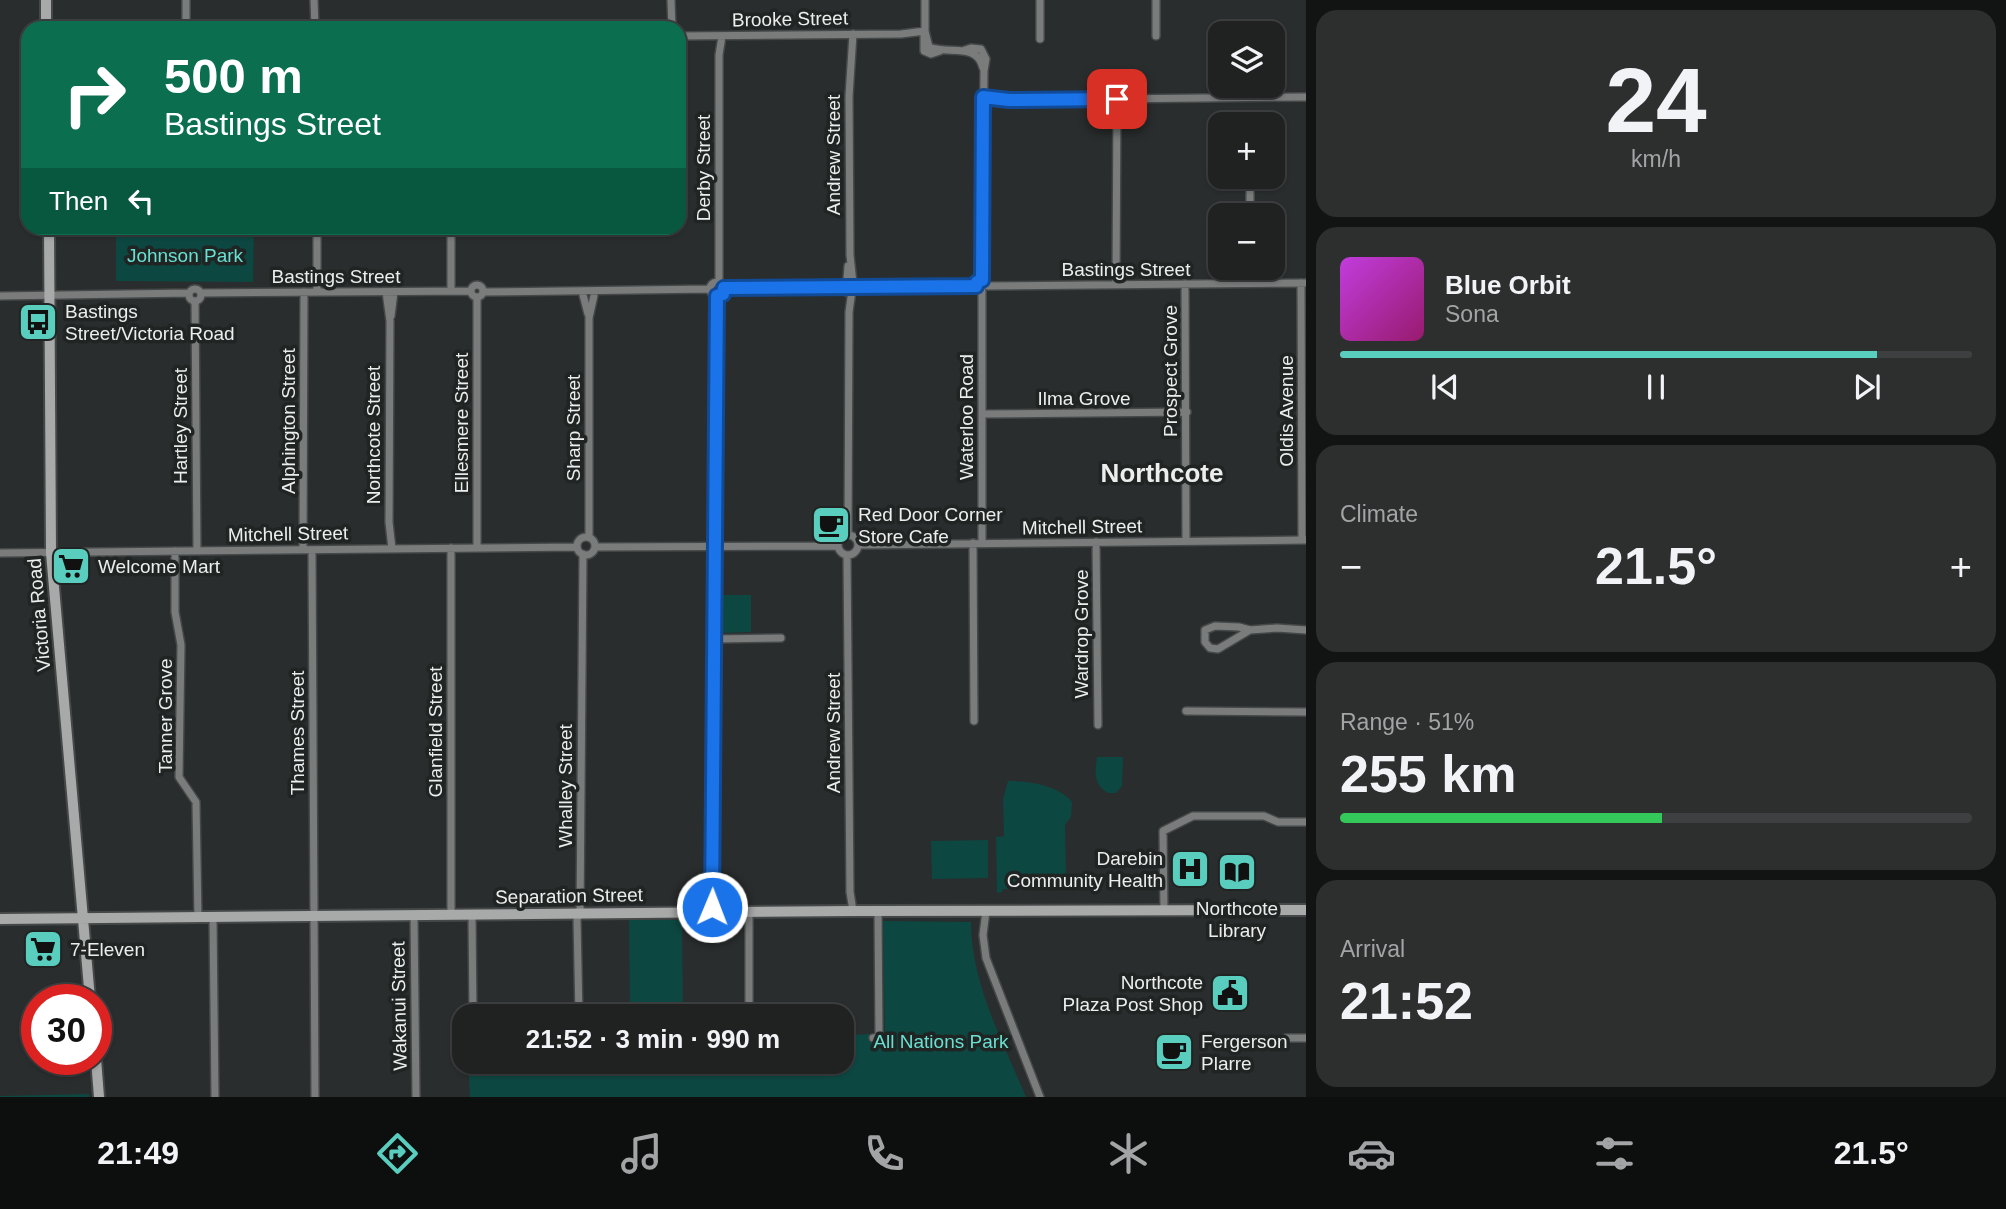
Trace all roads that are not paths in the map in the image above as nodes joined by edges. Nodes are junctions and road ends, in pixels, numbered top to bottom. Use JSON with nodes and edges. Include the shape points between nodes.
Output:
{"nodes":[{"id":1,"x":46,"y":0,"type":"edge"},
{"id":2,"x":186,"y":0,"type":"edge"},
{"id":3,"x":314,"y":0,"type":"edge"},
{"id":4,"x":671,"y":0,"type":"edge"},
{"id":5,"x":925,"y":0,"type":"edge"},
{"id":6,"x":1040,"y":0,"type":"edge"},
{"id":7,"x":1156,"y":0,"type":"edge"},
{"id":8,"x":46,"y":21,"type":"edge"},
{"id":9,"x":186,"y":21,"type":"edge"},
{"id":10,"x":315,"y":21,"type":"edge"},
{"id":11,"x":672,"y":21,"type":"edge"},
{"id":12,"x":850,"y":34,"type":"junction"},
{"id":13,"x":925,"y":35,"type":"junction"},
{"id":14,"x":686,"y":36,"type":"edge"},
{"id":15,"x":719,"y":36,"type":"junction"},
{"id":16,"x":1156,"y":36,"type":"dead end"},
{"id":17,"x":1040,"y":39,"type":"dead end"},
{"id":18,"x":1306,"y":97,"type":"edge"},
{"id":19,"x":1117,"y":99,"type":"junction"},
{"id":20,"x":983,"y":100,"type":"junction"},
{"id":21,"x":49,"y":235,"type":"edge"},
{"id":22,"x":317,"y":235,"type":"edge"},
{"id":23,"x":451,"y":235,"type":"edge"},
{"id":24,"x":1251,"y":280,"type":"edge"},
{"id":25,"x":1304,"y":283,"type":"edge"},
{"id":26,"x":1185,"y":284,"type":"junction"},
{"id":27,"x":1251,"y":284,"type":"junction"},
{"id":28,"x":722,"y":285,"type":"junction"},
{"id":29,"x":1116,"y":285,"type":"junction"},
{"id":30,"x":982,"y":286,"type":"junction"},
{"id":31,"x":849,"y":288,"type":"junction"},
{"id":32,"x":710,"y":289,"type":"junction"},
{"id":33,"x":595,"y":290,"type":"junction"},
{"id":34,"x":451,"y":291,"type":"junction"},
{"id":35,"x":582,"y":291,"type":"junction"},
{"id":36,"x":304,"y":292,"type":"junction"},
{"id":37,"x":317,"y":292,"type":"junction"},
{"id":38,"x":390,"y":292,"type":"junction"},
{"id":39,"x":189,"y":293,"type":"junction"},
{"id":40,"x":201,"y":293,"type":"junction"},
{"id":41,"x":477,"y":293,"type":"junction"},
{"id":42,"x":0,"y":296,"type":"edge"},
{"id":43,"x":49,"y":296,"type":"junction"},
{"id":44,"x":717,"y":296,"type":"junction"},
{"id":45,"x":195,"y":301,"type":"junction"},
{"id":46,"x":589,"y":318,"type":"junction"},
{"id":47,"x":1187,"y":412,"type":"junction"},
{"id":48,"x":982,"y":414,"type":"junction"},
{"id":49,"x":848,"y":534,"type":"junction"},
{"id":50,"x":589,"y":537,"type":"junction"},
{"id":51,"x":1304,"y":540,"type":"edge"},
{"id":52,"x":1186,"y":541,"type":"junction"},
{"id":53,"x":1097,"y":542,"type":"junction"},
{"id":54,"x":973,"y":543,"type":"junction"},
{"id":55,"x":982,"y":543,"type":"junction"},
{"id":56,"x":715,"y":545,"type":"junction"},
{"id":57,"x":858,"y":545,"type":"junction"},
{"id":58,"x":837,"y":546,"type":"junction"},
{"id":59,"x":577,"y":547,"type":"junction"},
{"id":60,"x":595,"y":547,"type":"junction"},
{"id":61,"x":451,"y":548,"type":"junction"},
{"id":62,"x":477,"y":548,"type":"junction"},
{"id":63,"x":392,"y":549,"type":"junction"},
{"id":64,"x":303,"y":550,"type":"junction"},
{"id":65,"x":312,"y":550,"type":"junction"},
{"id":66,"x":175,"y":551,"type":"junction"},
{"id":67,"x":197,"y":551,"type":"junction"},
{"id":68,"x":0,"y":553,"type":"edge"},
{"id":69,"x":51,"y":553,"type":"junction"},
{"id":70,"x":583,"y":554,"type":"junction"},
{"id":71,"x":847,"y":555,"type":"junction"},
{"id":72,"x":1250,"y":630,"type":"junction"},
{"id":73,"x":1306,"y":630,"type":"edge"},
{"id":74,"x":781,"y":638,"type":"dead end"},
{"id":75,"x":714,"y":639,"type":"junction"},
{"id":76,"x":1186,"y":711,"type":"dead end"},
{"id":77,"x":1306,"y":712,"type":"edge"},
{"id":78,"x":974,"y":721,"type":"dead end"},
{"id":79,"x":1098,"y":725,"type":"dead end"},
{"id":80,"x":1306,"y":822,"type":"edge"},
{"id":81,"x":1306,"y":910,"type":"edge"},
{"id":82,"x":853,"y":911,"type":"junction"},
{"id":83,"x":878,"y":911,"type":"junction"},
{"id":84,"x":986,"y":911,"type":"junction"},
{"id":85,"x":1164,"y":911,"type":"junction"},
{"id":86,"x":712,"y":912,"type":"junction"},
{"id":87,"x":749,"y":912,"type":"junction"},
{"id":88,"x":580,"y":914,"type":"junction"},
{"id":89,"x":414,"y":915,"type":"junction"},
{"id":90,"x":451,"y":915,"type":"junction"},
{"id":91,"x":472,"y":915,"type":"junction"},
{"id":92,"x":314,"y":916,"type":"junction"},
{"id":93,"x":198,"y":918,"type":"junction"},
{"id":94,"x":213,"y":918,"type":"junction"},
{"id":95,"x":0,"y":919,"type":"edge"},
{"id":96,"x":81,"y":919,"type":"junction"},
{"id":97,"x":88,"y":984,"type":"edge"},
{"id":98,"x":473,"y":1004,"type":"edge"},
{"id":99,"x":579,"y":1004,"type":"edge"},
{"id":100,"x":749,"y":1004,"type":"edge"},
{"id":101,"x":879,"y":1038,"type":"dead end"},
{"id":102,"x":1286,"y":1038,"type":"dead end"},
{"id":103,"x":1306,"y":1038,"type":"edge"},
{"id":104,"x":97,"y":1075,"type":"edge"},
{"id":105,"x":99,"y":1097,"type":"edge"},
{"id":106,"x":215,"y":1097,"type":"edge"},
{"id":107,"x":315,"y":1097,"type":"edge"},
{"id":108,"x":416,"y":1097,"type":"edge"},
{"id":109,"x":1040,"y":1097,"type":"edge"}],
"edges":[{"from":1,"to":8,"type":"street"},
{"from":2,"to":9,"type":"street"},
{"from":3,"to":10,"type":"street"},
{"from":4,"to":11,"type":"street"},
{"from":5,"to":13,"type":"street"},
{"from":6,"to":17,"type":"street"},
{"from":7,"to":16,"type":"street"},
{"from":12,"to":13,"type":"street","name":"Brooke Street"},
{"from":12,"to":15,"type":"street","name":"Brooke Street"},
{"from":12,"to":31,"type":"street","name":"Andrew Street"},
{"from":13,"to":20,"type":"street","name":"Waterloo Road","via":[[927,49],[976,54],[984,71]]},
{"from":14,"to":15,"type":"street","name":"Brooke Street"},
{"from":15,"to":28,"type":"street","name":"Derby Street"},
{"from":18,"to":19,"type":"street"},
{"from":19,"to":20,"type":"street"},
{"from":19,"to":29,"type":"street"},
{"from":20,"to":30,"type":"street","name":"Waterloo Road"},
{"from":21,"to":43,"type":"street","name":"Victoria Road"},
{"from":22,"to":37,"type":"street"},
{"from":23,"to":34,"type":"street"},
{"from":24,"to":27,"type":"street"},
{"from":25,"to":27,"type":"street","name":"Bastings Street"},
{"from":25,"to":51,"type":"street","name":"Oldis Avenue"},
{"from":26,"to":27,"type":"street","name":"Bastings Street"},
{"from":26,"to":29,"type":"street","name":"Bastings Street"},
{"from":26,"to":47,"type":"street","name":"Prospect Grove"},
{"from":28,"to":31,"type":"street","name":"Bastings Street"},
{"from":28,"to":32,"type":"street","via":[[712,284]]},
{"from":28,"to":44,"type":"street","via":[[723,294]]},
{"from":29,"to":30,"type":"street","name":"Bastings Street"},
{"from":30,"to":31,"type":"street","name":"Bastings Street"},
{"from":30,"to":48,"type":"street","name":"Waterloo Road"},
{"from":31,"to":49,"type":"street","name":"Andrew Street"},
{"from":32,"to":33,"type":"street","name":"Bastings Street"},
{"from":32,"to":44,"type":"street"},
{"from":33,"to":35,"type":"street","name":"Bastings Street"},
{"from":33,"to":46,"type":"street","name":"Sharp Street"},
{"from":34,"to":38,"type":"street","name":"Bastings Street"},
{"from":34,"to":41,"type":"street","name":"Bastings Street"},
{"from":35,"to":41,"type":"street","name":"Bastings Street"},
{"from":35,"to":46,"type":"street","name":"Sharp Street"},
{"from":36,"to":37,"type":"street","name":"Bastings Street"},
{"from":36,"to":40,"type":"street","name":"Bastings Street"},
{"from":36,"to":64,"type":"street","name":"Alphington Street"},
{"from":37,"to":38,"type":"street","name":"Bastings Street"},
{"from":38,"to":63,"type":"street","name":"Northcote Street","via":[[388,522]]},
{"from":39,"to":40,"type":"street","via":[[194,289]]},
{"from":39,"to":43,"type":"street"},
{"from":39,"to":45,"type":"street"},
{"from":40,"to":45,"type":"street"},
{"from":41,"to":62,"type":"street","name":"Ellesmere Street"},
{"from":42,"to":43,"type":"street"},
{"from":43,"to":69,"type":"street","name":"Victoria Road"},
{"from":44,"to":56,"type":"street"},
{"from":45,"to":67,"type":"street","name":"Hartley Street"},
{"from":46,"to":50,"type":"street","name":"Sharp Street"},
{"from":47,"to":48,"type":"street","name":"Ilma Grove"},
{"from":47,"to":52,"type":"street","name":"Prospect Grove"},
{"from":48,"to":55,"type":"street","name":"Waterloo Road"},
{"from":49,"to":57,"type":"street"},
{"from":49,"to":58,"type":"street"},
{"from":50,"to":59,"type":"street"},
{"from":50,"to":60,"type":"street"},
{"from":51,"to":52,"type":"street","name":"Mitchell Street"},
{"from":52,"to":53,"type":"street","name":"Mitchell Street"},
{"from":53,"to":55,"type":"street","name":"Mitchell Street"},
{"from":53,"to":79,"type":"street","name":"Wardrop Grove"},
{"from":54,"to":55,"type":"street","name":"Mitchell Street"},
{"from":54,"to":57,"type":"street","name":"Mitchell Street"},
{"from":54,"to":78,"type":"street"},
{"from":56,"to":58,"type":"street"},
{"from":56,"to":60,"type":"street"},
{"from":56,"to":75,"type":"street"},
{"from":57,"to":71,"type":"street"},
{"from":58,"to":71,"type":"street"},
{"from":59,"to":62,"type":"street","name":"Mitchell Street"},
{"from":59,"to":70,"type":"street"},
{"from":60,"to":70,"type":"street","via":[[590,554]]},
{"from":61,"to":62,"type":"street","name":"Mitchell Street"},
{"from":61,"to":63,"type":"street","name":"Mitchell Street"},
{"from":61,"to":90,"type":"street","name":"Glanfield Street"},
{"from":63,"to":65,"type":"street","name":"Mitchell Street"},
{"from":64,"to":65,"type":"street","name":"Mitchell Street"},
{"from":64,"to":67,"type":"street","name":"Mitchell Street"},
{"from":65,"to":92,"type":"street","name":"Thames Street"},
{"from":66,"to":67,"type":"street","name":"Mitchell Street"},
{"from":66,"to":69,"type":"street","name":"Mitchell Street"},
{"from":66,"to":93,"type":"street","name":"Tanner Grove","via":[[175,612],[181,645],[179,777],[196,803]]},
{"from":68,"to":69,"type":"street","name":"Mitchell Street"},
{"from":69,"to":96,"type":"street","name":"Victoria Road"},
{"from":70,"to":88,"type":"street","name":"Whalley Street"},
{"from":71,"to":82,"type":"street","name":"Andrew Street"},
{"from":72,"to":72,"type":"street","via":[[1218,649],[1205,642],[1205,630],[1211,626]]},
{"from":72,"to":73,"type":"street"},
{"from":74,"to":75,"type":"street"},
{"from":75,"to":86,"type":"street"},
{"from":76,"to":77,"type":"street"},
{"from":80,"to":85,"type":"street","via":[[1278,822],[1264,816],[1193,817],[1163,831]]},
{"from":81,"to":85,"type":"street","name":"Separation Street"},
{"from":82,"to":83,"type":"street","name":"Separation Street"},
{"from":82,"to":87,"type":"street","name":"Separation Street"},
{"from":83,"to":84,"type":"street","name":"Separation Street"},
{"from":83,"to":101,"type":"street"},
{"from":84,"to":85,"type":"street","name":"Separation Street"},
{"from":84,"to":109,"type":"street","via":[[986,958]]},
{"from":86,"to":87,"type":"street","name":"Separation Street"},
{"from":86,"to":88,"type":"street","name":"Separation Street"},
{"from":87,"to":100,"type":"street"},
{"from":88,"to":91,"type":"street","name":"Separation Street"},
{"from":88,"to":99,"type":"street","name":"Whalley Street"},
{"from":89,"to":90,"type":"street","name":"Separation Street"},
{"from":89,"to":92,"type":"street","name":"Separation Street"},
{"from":89,"to":108,"type":"street","name":"Wakanui Street"},
{"from":90,"to":91,"type":"street","name":"Separation Street"},
{"from":91,"to":98,"type":"street"},
{"from":92,"to":94,"type":"street","name":"Separation Street"},
{"from":92,"to":107,"type":"street","name":"Thames Street"},
{"from":93,"to":94,"type":"street","name":"Separation Street"},
{"from":93,"to":96,"type":"street","name":"Separation Street"},
{"from":94,"to":106,"type":"street"},
{"from":95,"to":96,"type":"street","name":"Separation Street"},
{"from":96,"to":97,"type":"street","name":"Victoria Road"},
{"from":102,"to":103,"type":"street"},
{"from":104,"to":105,"type":"street"}]}
